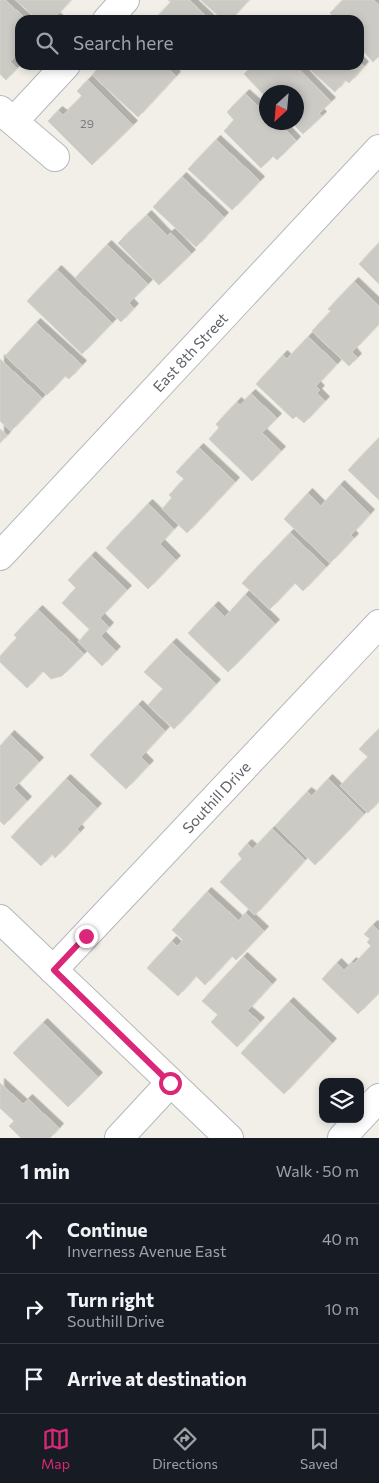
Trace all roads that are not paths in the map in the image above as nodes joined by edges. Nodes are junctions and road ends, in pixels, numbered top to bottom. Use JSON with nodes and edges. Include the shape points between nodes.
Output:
{"nodes":[{"id":1,"x":125,"y":0,"type":"edge"},
{"id":2,"x":112,"y":15,"type":"edge"},
{"id":3,"x":60,"y":70,"type":"edge"},
{"id":4,"x":7,"y":116,"type":"edge"},
{"id":5,"x":379,"y":149,"type":"edge"},
{"id":6,"x":55,"y":157,"type":"dead end"},
{"id":7,"x":0,"y":556,"type":"edge"},
{"id":8,"x":379,"y":624,"type":"edge"},
{"id":9,"x":0,"y":919,"type":"edge"},
{"id":10,"x":54,"y":970,"type":"junction"},
{"id":11,"x":170,"y":1083,"type":"junction"},
{"id":12,"x":379,"y":1098,"type":"edge"},
{"id":13,"x":364,"y":1115,"type":"edge"},
{"id":14,"x":356,"y":1123,"type":"edge"},
{"id":15,"x":119,"y":1138,"type":"edge"},
{"id":16,"x":229,"y":1138,"type":"edge"},
{"id":17,"x":342,"y":1138,"type":"edge"}],
"edges":[{"from":1,"to":2,"type":"street"},
{"from":3,"to":4,"type":"street"},
{"from":4,"to":6,"type":"street"},
{"from":5,"to":7,"type":"street","name":"East 8th Street"},
{"from":8,"to":10,"type":"street","name":"Southill Drive"},
{"from":9,"to":10,"type":"street"},
{"from":10,"to":11,"type":"street"},
{"from":11,"to":15,"type":"street"},
{"from":11,"to":16,"type":"street"},
{"from":12,"to":13,"type":"street"},
{"from":14,"to":17,"type":"street"}]}
